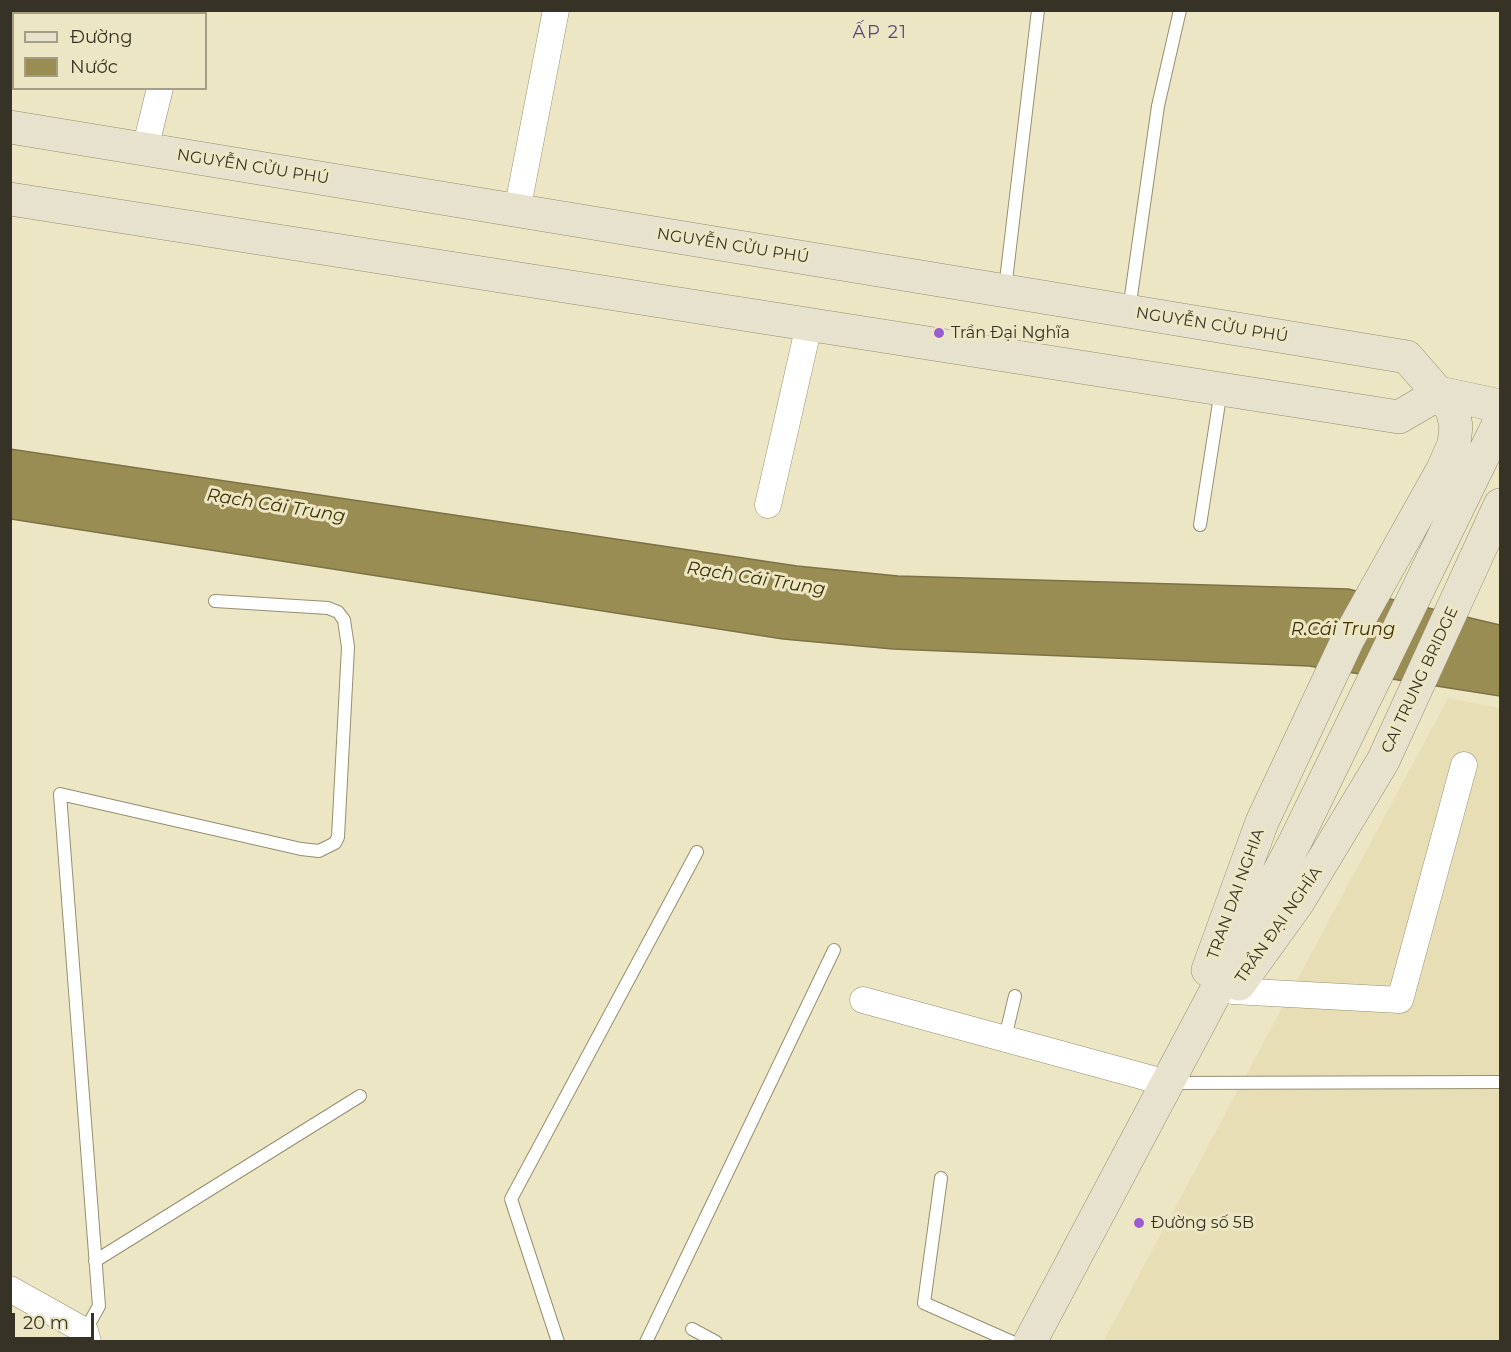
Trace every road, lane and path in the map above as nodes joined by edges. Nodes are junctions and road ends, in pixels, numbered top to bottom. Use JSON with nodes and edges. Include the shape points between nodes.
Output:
{"nodes":[{"id":1,"x":556,"y":10,"type":"edge"},
{"id":2,"x":1038,"y":10,"type":"edge"},
{"id":3,"x":1180,"y":10,"type":"edge"},
{"id":4,"x":160,"y":90,"type":"edge"},
{"id":5,"x":10,"y":127,"type":"edge"},
{"id":6,"x":145,"y":149,"type":"junction"},
{"id":7,"x":10,"y":199,"type":"edge"},
{"id":8,"x":517,"y":211,"type":"junction"},
{"id":9,"x":1005,"y":290,"type":"junction"},
{"id":10,"x":1129,"y":312,"type":"junction"},
{"id":11,"x":809,"y":325,"type":"junction"},
{"id":12,"x":1221,"y":390,"type":"junction"},
{"id":13,"x":1440,"y":393,"type":"junction"},
{"id":14,"x":1500,"y":406,"type":"edge"},
{"id":15,"x":1500,"y":414,"type":"edge"},
{"id":16,"x":1500,"y":421,"type":"edge"},
{"id":17,"x":1443,"y":470,"type":"junction"},
{"id":18,"x":768,"y":505,"type":"dead end"},
{"id":19,"x":1500,"y":505,"type":"edge"},
{"id":20,"x":1200,"y":525,"type":"dead end"},
{"id":21,"x":215,"y":601,"type":"dead end"},
{"id":22,"x":1383,"y":761,"type":"joint"},
{"id":23,"x":1464,"y":765,"type":"dead end"},
{"id":24,"x":697,"y":852,"type":"dead end"},
{"id":25,"x":834,"y":950,"type":"dead end"},
{"id":26,"x":1233,"y":991,"type":"junction"},
{"id":27,"x":1015,"y":996,"type":"dead end"},
{"id":28,"x":863,"y":1000,"type":"dead end"},
{"id":29,"x":1005,"y":1038,"type":"junction"},
{"id":30,"x":1500,"y":1082,"type":"edge"},
{"id":31,"x":1167,"y":1083,"type":"junction"},
{"id":32,"x":360,"y":1096,"type":"dead end"},
{"id":33,"x":941,"y":1178,"type":"dead end"},
{"id":34,"x":95,"y":1261,"type":"junction"},
{"id":35,"x":10,"y":1289,"type":"edge"},
{"id":36,"x":692,"y":1329,"type":"dead end"},
{"id":37,"x":86,"y":1336,"type":"edge"},
{"id":38,"x":558,"y":1341,"type":"edge"},
{"id":39,"x":646,"y":1341,"type":"edge"},
{"id":40,"x":716,"y":1341,"type":"edge"},
{"id":41,"x":1012,"y":1341,"type":"edge"},
{"id":42,"x":1030,"y":1341,"type":"edge"}],
"edges":[{"from":1,"to":8,"type":"street"},
{"from":2,"to":9,"type":"lane"},
{"from":3,"to":10,"type":"lane","via":[[1158,106]]},
{"from":4,"to":6,"type":"street"},
{"from":5,"to":6,"type":"main road","name":"NGUYỄN CỬU PHÚ"},
{"from":6,"to":8,"type":"main road","name":"NGUYỄN CỬU PHÚ"},
{"from":7,"to":11,"type":"main road"},
{"from":8,"to":9,"type":"main road","name":"NGUYỄN CỬU PHÚ"},
{"from":9,"to":10,"type":"main road","name":"NGUYỄN CỬU PHÚ"},
{"from":10,"to":13,"type":"main road","name":"NGUYỄN CỬU PHÚ","via":[[1407,357]]},
{"from":11,"to":12,"type":"main road"},
{"from":11,"to":18,"type":"street"},
{"from":12,"to":13,"type":"main road","via":[[1399,417]]},
{"from":12,"to":20,"type":"lane"},
{"from":13,"to":14,"type":"main road"},
{"from":13,"to":17,"type":"main road","name":"NGUYỄN CỬU PHÚ","via":[[1452,409],[1456,426],[1454,444]]},
{"from":15,"to":17,"type":"main road"},
{"from":16,"to":31,"type":"main road","name":"TRAN DAI NGHIA","via":[[1295,842]]},
{"from":17,"to":31,"type":"main road","name":"TRAN DAI NGHIA","via":[[1348,639],[1262,822]]},
{"from":19,"to":22,"type":"main road","name":"CAI TRUNG BRIDGE"},
{"from":21,"to":34,"type":"lane","via":[[328,608],[344,620],[348,647],[338,837],[335,843],[319,851],[301,849],[60,794]]},
{"from":22,"to":26,"type":"main road","name":"TRẦN ĐẠI NGHĨA","via":[[1298,902]]},
{"from":23,"to":26,"type":"street","via":[[1400,1000]]},
{"from":24,"to":38,"type":"lane","via":[[511,1198]]},
{"from":25,"to":39,"type":"lane"},
{"from":26,"to":31,"type":"main road","name":"TRẦN ĐẠI NGHĨA"},
{"from":27,"to":29,"type":"lane"},
{"from":28,"to":29,"type":"street"},
{"from":29,"to":31,"type":"street"},
{"from":30,"to":31,"type":"lane"},
{"from":31,"to":42,"type":"main road","name":"TRAN DAI NGHIA"},
{"from":32,"to":34,"type":"lane"},
{"from":33,"to":41,"type":"lane","via":[[924,1304]]},
{"from":34,"to":37,"type":"lane","via":[[99,1306]]},
{"from":35,"to":37,"type":"street"},
{"from":36,"to":40,"type":"lane"}]}
